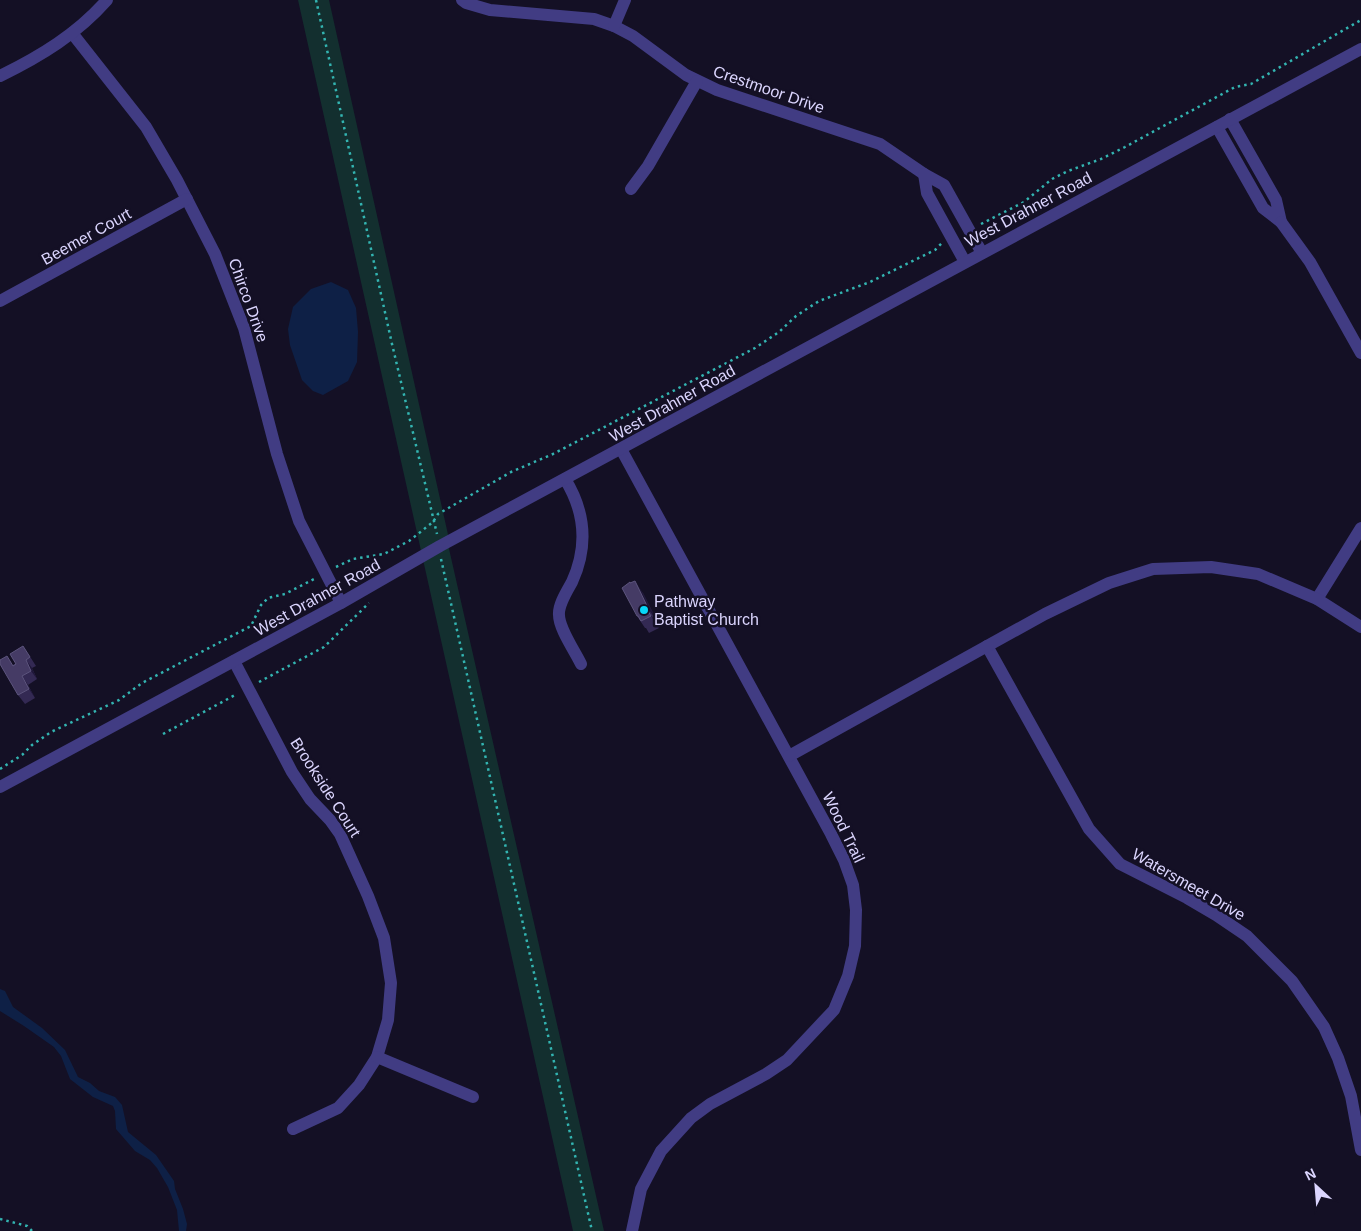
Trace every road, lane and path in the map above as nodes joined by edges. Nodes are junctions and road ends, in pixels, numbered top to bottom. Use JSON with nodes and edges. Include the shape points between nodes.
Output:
{"nodes":[{"id":1,"x":107,"y":0,"type":"edge"},
{"id":2,"x":316,"y":0,"type":"edge"},
{"id":3,"x":462,"y":0,"type":"edge"},
{"id":4,"x":625,"y":0,"type":"edge"},
{"id":5,"x":1361,"y":20,"type":"edge"},
{"id":6,"x":614,"y":26,"type":"junction"},
{"id":7,"x":72,"y":33,"type":"junction"},
{"id":8,"x":1361,"y":49,"type":"edge"},
{"id":9,"x":0,"y":76,"type":"edge"},
{"id":10,"x":697,"y":81,"type":"junction"},
{"id":11,"x":1230,"y":119,"type":"junction"},
{"id":12,"x":1216,"y":126,"type":"junction"},
{"id":13,"x":924,"y":174,"type":"junction"},
{"id":14,"x":632,"y":189,"type":"dead end"},
{"id":15,"x":187,"y":199,"type":"junction"},
{"id":16,"x":1281,"y":222,"type":"junction"},
{"id":17,"x":969,"y":230,"type":"junction"},
{"id":18,"x":950,"y":235,"type":"junction"},
{"id":19,"x":982,"y":252,"type":"junction"},
{"id":20,"x":965,"y":262,"type":"junction"},
{"id":21,"x":0,"y":302,"type":"edge"},
{"id":22,"x":1361,"y":353,"type":"edge"},
{"id":23,"x":621,"y":449,"type":"junction"},
{"id":24,"x":565,"y":479,"type":"junction"},
{"id":25,"x":434,"y":522,"type":"junction"},
{"id":26,"x":1361,"y":528,"type":"edge"},
{"id":27,"x":440,"y":546,"type":"junction"},
{"id":28,"x":325,"y":573,"type":"junction"},
{"id":29,"x":373,"y":599,"type":"dead end"},
{"id":30,"x":1317,"y":599,"type":"junction"},
{"id":31,"x":340,"y":603,"type":"junction"},
{"id":32,"x":1361,"y":627,"type":"edge"},
{"id":33,"x":987,"y":646,"type":"junction"},
{"id":34,"x":234,"y":661,"type":"junction"},
{"id":35,"x":582,"y":664,"type":"dead end"},
{"id":36,"x":248,"y":688,"type":"junction"},
{"id":37,"x":163,"y":734,"type":"dead end"},
{"id":38,"x":789,"y":756,"type":"junction"},
{"id":39,"x":0,"y":769,"type":"edge"},
{"id":40,"x":0,"y":787,"type":"edge"},
{"id":41,"x":377,"y":1057,"type":"junction"},
{"id":42,"x":473,"y":1097,"type":"dead end"},
{"id":43,"x":293,"y":1130,"type":"dead end"},
{"id":44,"x":1361,"y":1150,"type":"edge"},
{"id":45,"x":0,"y":1219,"type":"edge"},
{"id":46,"x":32,"y":1231,"type":"edge"},
{"id":47,"x":592,"y":1231,"type":"edge"},
{"id":48,"x":632,"y":1231,"type":"edge"}],
"edges":[{"from":1,"to":7,"type":"street"},
{"from":2,"to":25,"type":"path"},
{"from":3,"to":6,"type":"street","name":"Crestmoor Drive","via":[[490,10],[594,19]]},
{"from":4,"to":6,"type":"street"},
{"from":5,"to":17,"type":"path","via":[[1251,84],[1235,87],[1101,159],[1052,179],[1024,202]]},
{"from":6,"to":10,"type":"street","name":"Crestmoor Drive"},
{"from":7,"to":9,"type":"street","via":[[32,60]]},
{"from":7,"to":15,"type":"street","name":"Chirco Drive","via":[[146,127]]},
{"from":8,"to":11,"type":"street","name":"West Drahner Road"},
{"from":10,"to":13,"type":"street","name":"Crestmoor Drive","via":[[880,144]]},
{"from":10,"to":14,"type":"street"},
{"from":11,"to":12,"type":"street","name":"West Drahner Road"},
{"from":11,"to":16,"type":"street","via":[[1276,200]]},
{"from":12,"to":16,"type":"street","via":[[1263,208]]},
{"from":12,"to":19,"type":"street","name":"West Drahner Road"},
{"from":13,"to":17,"type":"street","name":"Crestmoor Drive","via":[[944,185]]},
{"from":13,"to":18,"type":"street","via":[[927,192]]},
{"from":15,"to":21,"type":"street","name":"Beemer Court"},
{"from":15,"to":28,"type":"street","name":"Chirco Drive","via":[[215,254],[244,328],[277,454],[299,521]]},
{"from":16,"to":22,"type":"street","via":[[1310,262]]},
{"from":17,"to":19,"type":"street","name":"Crestmoor Drive"},
{"from":18,"to":20,"type":"street"},
{"from":18,"to":25,"type":"path","via":[[935,250],[870,282],[819,301],[755,348],[553,454],[511,472],[438,514]]},
{"from":19,"to":20,"type":"street","name":"West Drahner Road"},
{"from":20,"to":23,"type":"street","name":"West Drahner Road"},
{"from":23,"to":24,"type":"street","name":"West Drahner Road"},
{"from":23,"to":38,"type":"street","name":"Wood Trail"},
{"from":24,"to":27,"type":"street","name":"West Drahner Road"},
{"from":24,"to":35,"type":"street","via":[[574,493],[583,523],[583,552],[558,614]]},
{"from":25,"to":27,"type":"path"},
{"from":25,"to":28,"type":"path","via":[[409,541],[384,554],[353,558]]},
{"from":26,"to":30,"type":"street"},
{"from":27,"to":31,"type":"street","name":"West Drahner Road"},
{"from":27,"to":47,"type":"path","via":[[441,564]]},
{"from":28,"to":31,"type":"street","name":"Chirco Drive"},
{"from":28,"to":39,"type":"path","via":[[285,594],[268,598],[261,604],[251,626],[142,683],[119,700],[51,732]]},
{"from":29,"to":36,"type":"path","via":[[324,647]]},
{"from":30,"to":32,"type":"street"},
{"from":30,"to":33,"type":"street","via":[[1258,574],[1211,567],[1153,569],[1109,583]]},
{"from":31,"to":34,"type":"street","name":"West Drahner Road"},
{"from":33,"to":38,"type":"street"},
{"from":33,"to":44,"type":"street","name":"Watersmeet Drive","via":[[1088,828],[1120,864],[1194,902],[1247,936],[1292,981],[1324,1027],[1338,1058],[1351,1096]]},
{"from":34,"to":36,"type":"street","name":"Brookside Court"},
{"from":34,"to":40,"type":"street","name":"West Drahner Road"},
{"from":36,"to":37,"type":"path"},
{"from":36,"to":41,"type":"street","name":"Brookside Court","via":[[292,772],[340,834],[384,938],[391,983],[388,1020]]},
{"from":38,"to":48,"type":"street","name":"Wood Trail","via":[[844,860],[853,885],[855,946],[848,976],[834,1010],[787,1060],[690,1118],[661,1151],[641,1189]]},
{"from":41,"to":42,"type":"street"},
{"from":41,"to":43,"type":"street","name":"Brookside Court","via":[[359,1085],[338,1108]]},
{"from":45,"to":46,"type":"path","via":[[27,1226]]}]}
